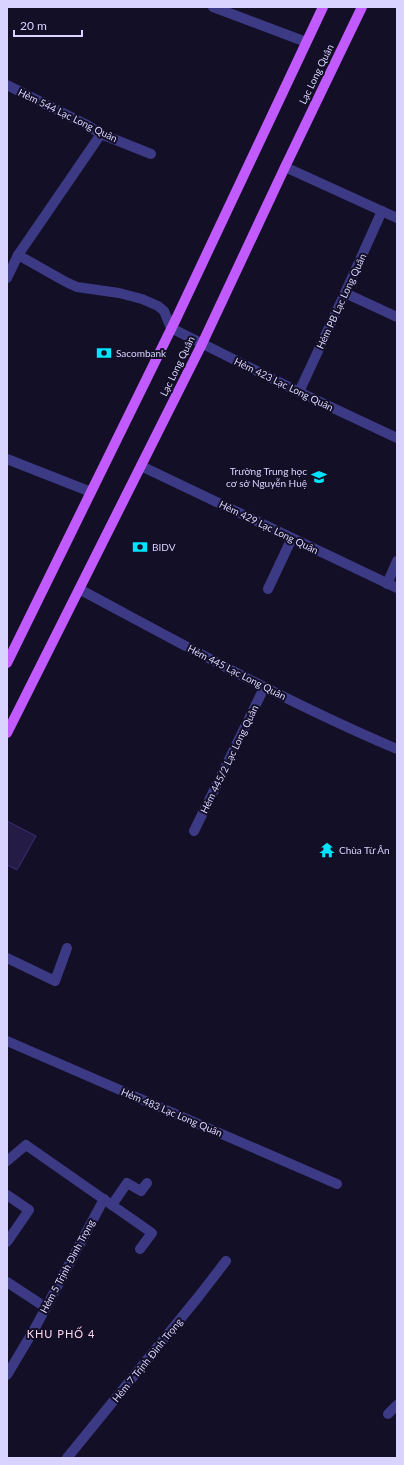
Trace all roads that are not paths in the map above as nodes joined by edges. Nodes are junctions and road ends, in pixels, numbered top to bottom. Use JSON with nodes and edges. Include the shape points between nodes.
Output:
{"nodes":[{"id":1,"x":213,"y":7,"type":"edge"},
{"id":2,"x":323,"y":7,"type":"edge"},
{"id":3,"x":362,"y":7,"type":"edge"},
{"id":4,"x":306,"y":42,"type":"junction"},
{"id":5,"x":7,"y":85,"type":"edge"},
{"id":6,"x":101,"y":134,"type":"junction"},
{"id":7,"x":151,"y":154,"type":"dead end"},
{"id":8,"x":285,"y":167,"type":"junction"},
{"id":9,"x":382,"y":211,"type":"junction"},
{"id":10,"x":397,"y":218,"type":"edge"},
{"id":11,"x":18,"y":256,"type":"junction"},
{"id":12,"x":7,"y":278,"type":"edge"},
{"id":13,"x":345,"y":293,"type":"junction"},
{"id":14,"x":397,"y":317,"type":"edge"},
{"id":15,"x":171,"y":328,"type":"junction"},
{"id":16,"x":202,"y":344,"type":"junction"},
{"id":17,"x":298,"y":392,"type":"junction"},
{"id":18,"x":397,"y":438,"type":"edge"},
{"id":19,"x":7,"y":459,"type":"edge"},
{"id":20,"x":141,"y":466,"type":"junction"},
{"id":21,"x":91,"y":492,"type":"junction"},
{"id":22,"x":292,"y":538,"type":"junction"},
{"id":23,"x":397,"y":562,"type":"edge"},
{"id":24,"x":387,"y":584,"type":"junction"},
{"id":25,"x":397,"y":588,"type":"edge"},
{"id":26,"x":268,"y":589,"type":"dead end"},
{"id":27,"x":79,"y":590,"type":"junction"},
{"id":28,"x":7,"y":663,"type":"edge"},
{"id":29,"x":264,"y":688,"type":"junction"},
{"id":30,"x":7,"y":733,"type":"edge"},
{"id":31,"x":397,"y":749,"type":"edge"},
{"id":32,"x":194,"y":831,"type":"dead end"},
{"id":33,"x":66,"y":948,"type":"dead end"},
{"id":34,"x":7,"y":958,"type":"edge"},
{"id":35,"x":7,"y":1041,"type":"edge"},
{"id":36,"x":7,"y":1161,"type":"edge"},
{"id":37,"x":147,"y":1183,"type":"dead end"},
{"id":38,"x":338,"y":1184,"type":"dead end"},
{"id":39,"x":7,"y":1195,"type":"edge"},
{"id":40,"x":108,"y":1202,"type":"junction"},
{"id":41,"x":7,"y":1242,"type":"edge"},
{"id":42,"x":140,"y":1249,"type":"dead end"},
{"id":43,"x":226,"y":1261,"type":"dead end"},
{"id":44,"x":7,"y":1282,"type":"edge"},
{"id":45,"x":45,"y":1307,"type":"junction"},
{"id":46,"x":7,"y":1375,"type":"edge"},
{"id":47,"x":397,"y":1405,"type":"edge"},
{"id":48,"x":388,"y":1414,"type":"dead end"},
{"id":49,"x":67,"y":1458,"type":"edge"}],
"edges":[{"from":1,"to":4,"type":"street"},
{"from":2,"to":4,"type":"main road"},
{"from":3,"to":8,"type":"main road","name":"Lạc Long Quân"},
{"from":4,"to":15,"type":"main road"},
{"from":5,"to":6,"type":"street","name":"Hẻm 544 Lạc Long Quân"},
{"from":6,"to":7,"type":"street","name":"Hẻm 544 Lạc Long Quân"},
{"from":6,"to":11,"type":"street"},
{"from":8,"to":9,"type":"street"},
{"from":8,"to":16,"type":"main road","name":"Lạc Long Quân"},
{"from":9,"to":10,"type":"street"},
{"from":9,"to":13,"type":"street","name":"Hẻm PB Lạc Long Quân"},
{"from":11,"to":12,"type":"street"},
{"from":11,"to":15,"type":"street","via":[[77,287],[119,293],[158,306],[164,311]]},
{"from":13,"to":14,"type":"street"},
{"from":13,"to":17,"type":"street","name":"Hẻm PB Lạc Long Quân"},
{"from":15,"to":16,"type":"street","name":"Hẻm 423 Lạc Long Quân"},
{"from":15,"to":21,"type":"main road"},
{"from":16,"to":17,"type":"street","name":"Hẻm 423 Lạc Long Quân"},
{"from":16,"to":20,"type":"main road","name":"Lạc Long Quân"},
{"from":17,"to":18,"type":"street","name":"Hẻm 423 Lạc Long Quân"},
{"from":19,"to":21,"type":"street"},
{"from":20,"to":22,"type":"street","name":"Hẻm 429 Lạc Long Quân"},
{"from":20,"to":27,"type":"main road","name":"Lạc Long Quân"},
{"from":21,"to":28,"type":"main road"},
{"from":22,"to":24,"type":"street","name":"Hẻm 429 Lạc Long Quân"},
{"from":22,"to":26,"type":"street"},
{"from":23,"to":24,"type":"street"},
{"from":24,"to":25,"type":"street","name":"Hẻm 429 Lạc Long Quân"},
{"from":27,"to":29,"type":"street","name":"Hẻm 445 Lạc Long Quân"},
{"from":27,"to":30,"type":"main road","name":"Lạc Long Quân"},
{"from":29,"to":31,"type":"street","name":"Hẻm 445 Lạc Long Quân"},
{"from":29,"to":32,"type":"street","name":"Hẻm 445/2 Lạc Long Quân"},
{"from":33,"to":34,"type":"street","via":[[55,981]]},
{"from":35,"to":38,"type":"street","name":"Hẻm 483 Lạc Long Quân"},
{"from":36,"to":40,"type":"street","via":[[26,1145]]},
{"from":37,"to":40,"type":"street","name":"Hẻm 5 Trịnh Đình Trọng","via":[[141,1191],[127,1183]]},
{"from":39,"to":41,"type":"street","via":[[29,1210]]},
{"from":40,"to":42,"type":"street","via":[[152,1233]]},
{"from":40,"to":45,"type":"street","name":"Hẻm 5 Trịnh Đình Trọng"},
{"from":43,"to":49,"type":"street","name":"Hẻm 7 Trịnh Đình Trọng"},
{"from":44,"to":45,"type":"street"},
{"from":45,"to":46,"type":"street","name":"Hẻm 5 Trịnh Đình Trọng"},
{"from":47,"to":48,"type":"street"}]}
